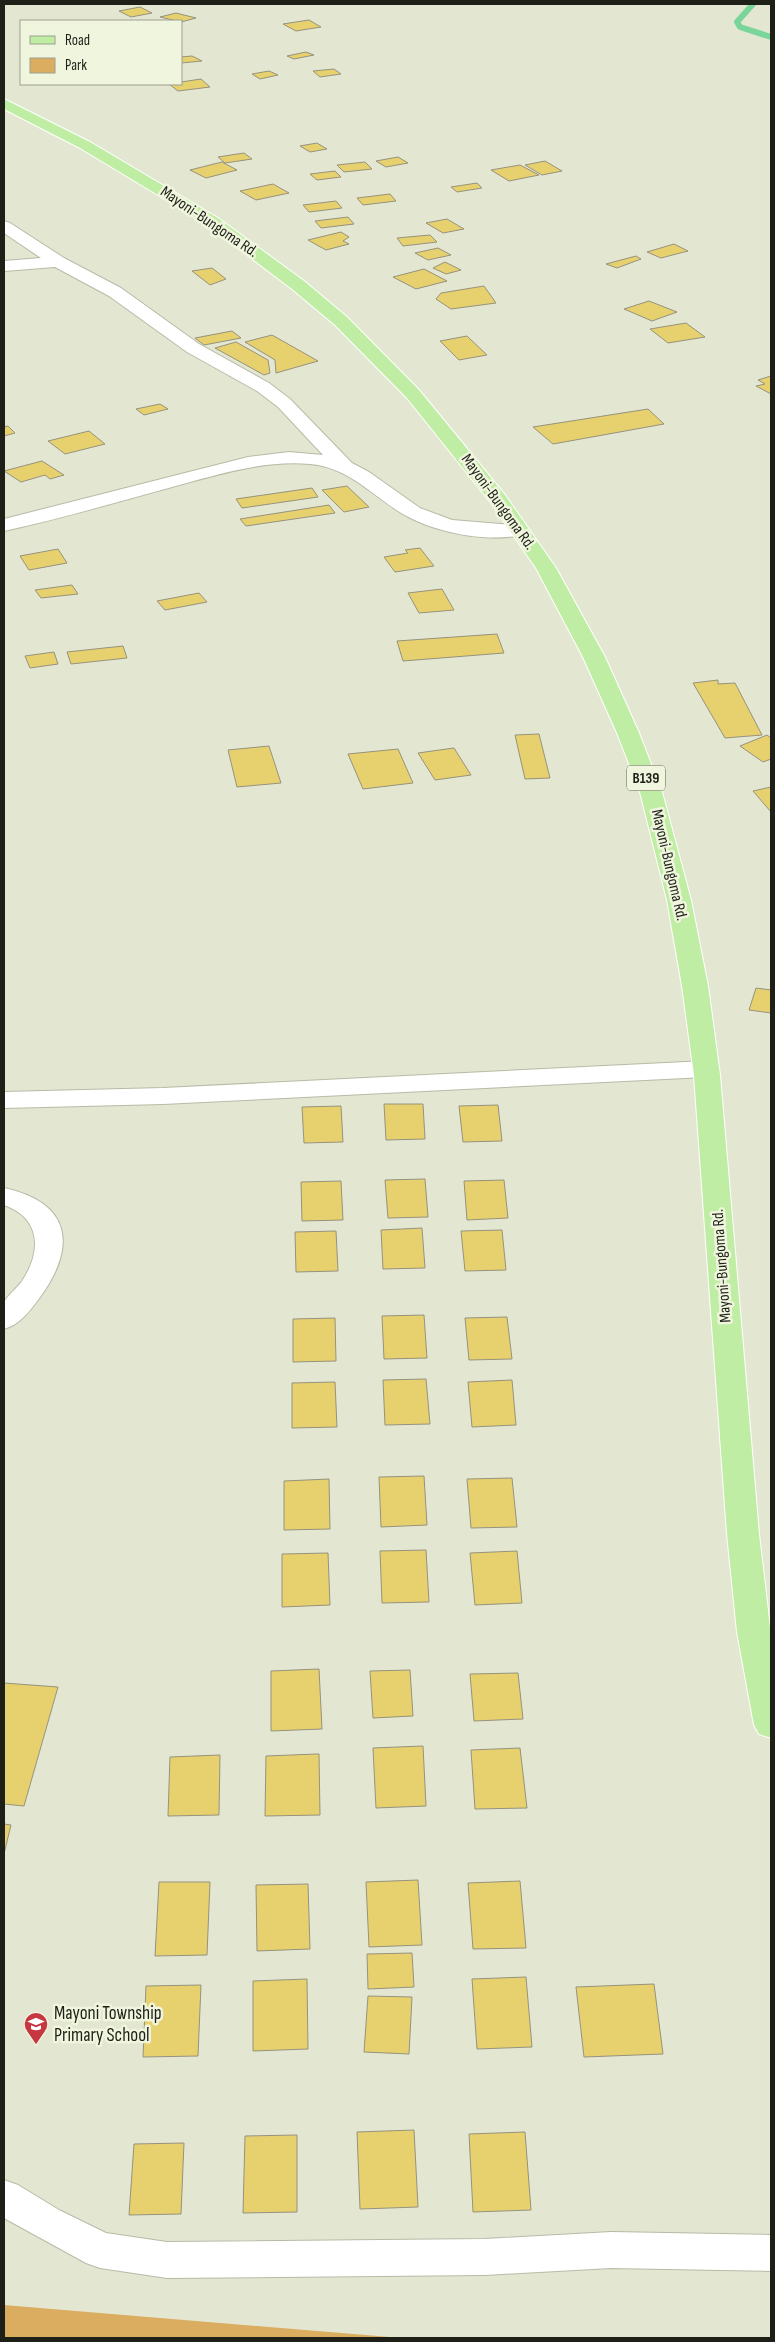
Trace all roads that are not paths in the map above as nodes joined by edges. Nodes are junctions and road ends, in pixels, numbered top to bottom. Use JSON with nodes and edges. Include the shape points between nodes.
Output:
{"nodes":[{"id":1,"x":4,"y":103,"type":"edge"},
{"id":2,"x":4,"y":226,"type":"edge"},
{"id":3,"x":58,"y":262,"type":"junction"},
{"id":4,"x":4,"y":266,"type":"edge"},
{"id":5,"x":348,"y":468,"type":"junction"},
{"id":6,"x":4,"y":525,"type":"edge"},
{"id":7,"x":520,"y":530,"type":"junction"},
{"id":8,"x":706,"y":1069,"type":"junction"},
{"id":9,"x":4,"y":1100,"type":"edge"},
{"id":10,"x":4,"y":1196,"type":"edge"},
{"id":11,"x":4,"y":1320,"type":"edge"},
{"id":12,"x":771,"y":1725,"type":"edge"},
{"id":13,"x":4,"y":2197,"type":"edge"},
{"id":14,"x":771,"y":2253,"type":"edge"}],
"edges":[{"from":1,"to":7,"type":"main road","name":"Mayoni-Bungoma Rd.","number":"B139","via":[[44,122],[171,195],[298,285],[340,321],[413,394]]},
{"from":2,"to":3,"type":"street"},
{"from":3,"to":4,"type":"street"},
{"from":3,"to":5,"type":"street","via":[[115,292],[193,348],[263,387],[284,402]]},
{"from":5,"to":6,"type":"street","via":[[312,458],[274,458]]},
{"from":5,"to":7,"type":"street","via":[[428,519],[473,530]]},
{"from":7,"to":8,"type":"main road","name":"Mayoni-Bungoma Rd.","number":"B139","via":[[546,568],[594,657],[652,792],[695,986]]},
{"from":8,"to":9,"type":"street","via":[[42,1101]]},
{"from":8,"to":12,"type":"main road","name":"Mayoni-Bungoma Rd.","number":"B139","via":[[742,1534],[754,1632]]},
{"from":10,"to":11,"type":"street","via":[[23,1202],[38,1214],[50,1234],[50,1245],[37,1280],[24,1300]]},
{"from":13,"to":14,"type":"street","via":[[100,2250],[167,2260],[475,2257],[611,2250]]}]}
